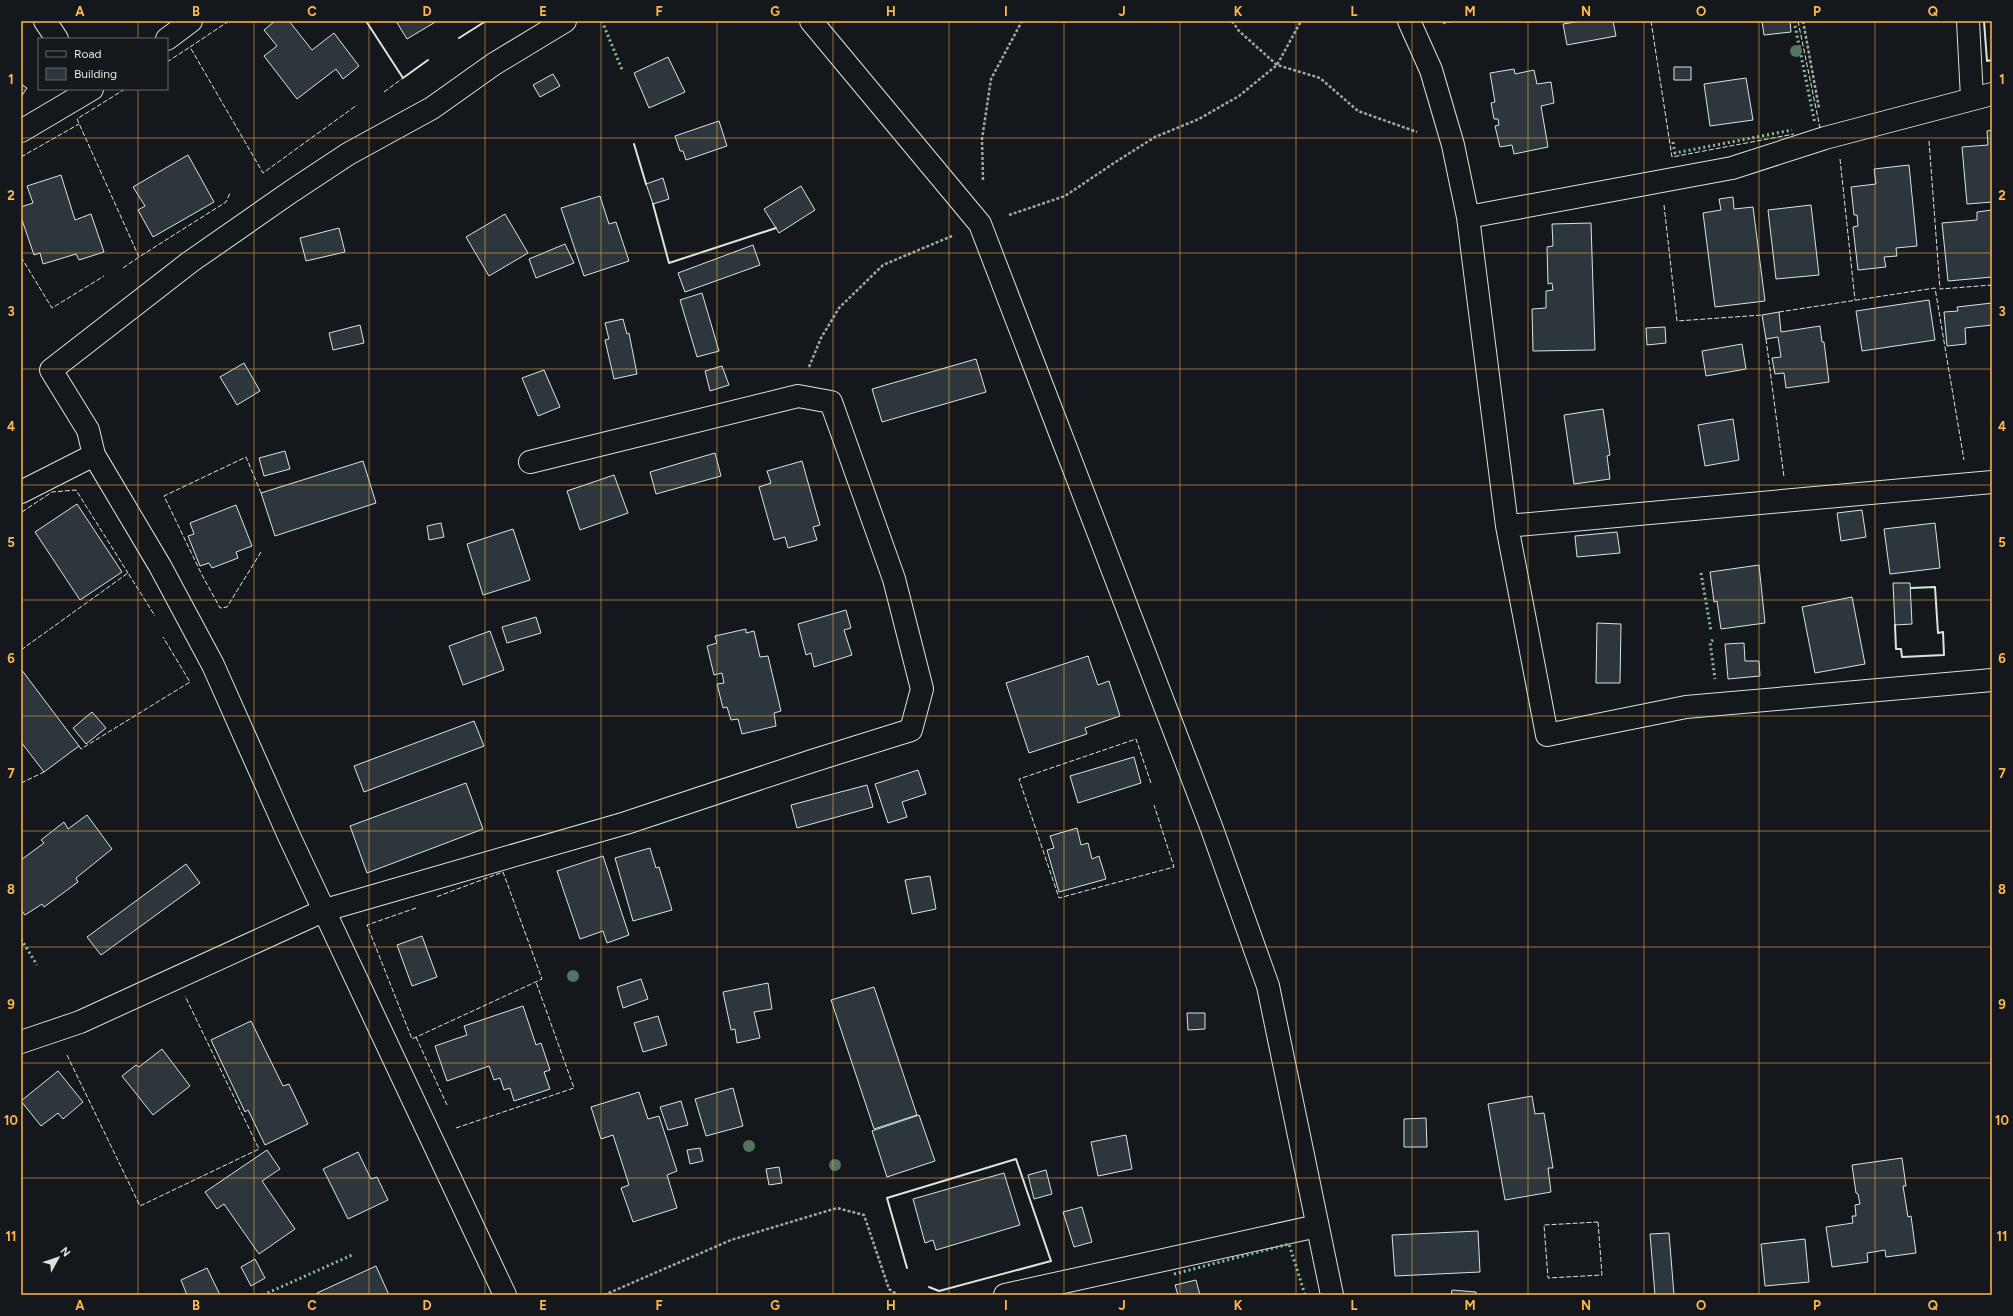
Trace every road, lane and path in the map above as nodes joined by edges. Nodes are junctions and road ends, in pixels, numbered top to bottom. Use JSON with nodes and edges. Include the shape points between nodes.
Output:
{"nodes":[{"id":1,"x":45,"y":21,"type":"edge"},
{"id":2,"x":191,"y":21,"type":"edge"},
{"id":3,"x":565,"y":21,"type":"edge"},
{"id":4,"x":811,"y":21,"type":"edge"},
{"id":5,"x":1022,"y":21,"type":"edge"},
{"id":6,"x":1232,"y":21,"type":"edge"},
{"id":7,"x":1301,"y":21,"type":"edge"},
{"id":8,"x":1409,"y":21,"type":"edge"},
{"id":9,"x":1803,"y":21,"type":"edge"},
{"id":10,"x":1968,"y":21,"type":"edge"},
{"id":11,"x":56,"y":38,"type":"edge"},
{"id":12,"x":167,"y":38,"type":"edge"},
{"id":13,"x":1277,"y":65,"type":"junction"},
{"id":14,"x":88,"y":90,"type":"edge"},
{"id":15,"x":1982,"y":96,"type":"edge"},
{"id":16,"x":21,"y":131,"type":"edge"},
{"id":17,"x":1825,"y":138,"type":"junction"},
{"id":18,"x":1453,"y":145,"type":"junction"},
{"id":19,"x":1468,"y":217,"type":"junction"},
{"id":20,"x":980,"y":224,"type":"junction"},
{"id":21,"x":798,"y":396,"type":"junction"},
{"id":22,"x":94,"y":455,"type":"junction"},
{"id":23,"x":530,"y":462,"type":"dead end"},
{"id":24,"x":1992,"y":482,"type":"edge"},
{"id":25,"x":21,"y":492,"type":"edge"},
{"id":26,"x":1507,"y":526,"type":"junction"},
{"id":27,"x":1992,"y":680,"type":"edge"},
{"id":28,"x":325,"y":910,"type":"junction"},
{"id":29,"x":21,"y":1042,"type":"edge"},
{"id":30,"x":1317,"y":1226,"type":"junction"},
{"id":31,"x":504,"y":1295,"type":"edge"},
{"id":32,"x":604,"y":1295,"type":"edge"},
{"id":33,"x":898,"y":1295,"type":"edge"},
{"id":34,"x":1005,"y":1295,"type":"edge"},
{"id":35,"x":1332,"y":1295,"type":"edge"}],
"edges":[{"from":1,"to":11,"type":"street"},
{"from":2,"to":12,"type":"street"},
{"from":3,"to":22,"type":"street","via":[[494,64],[432,108],[348,154],[292,191],[190,262],[51,370],[88,430]]},
{"from":4,"to":20,"type":"street"},
{"from":5,"to":20,"type":"path","via":[[991,80],[982,139]]},
{"from":6,"to":13,"type":"path","via":[[1239,31]]},
{"from":7,"to":13,"type":"path"},
{"from":8,"to":18,"type":"street","via":[[1431,70]]},
{"from":9,"to":17,"type":"path"},
{"from":10,"to":15,"type":"street"},
{"from":13,"to":18,"type":"path","via":[[1320,78],[1358,111]]},
{"from":13,"to":20,"type":"path","via":[[1239,96],[1199,119],[1155,137],[1064,196]]},
{"from":14,"to":16,"type":"street"},
{"from":15,"to":17,"type":"street"},
{"from":17,"to":19,"type":"street","via":[[1732,168]]},
{"from":18,"to":19,"type":"street"},
{"from":19,"to":26,"type":"street"},
{"from":20,"to":21,"type":"path","via":[[883,265],[839,308],[821,338]]},
{"from":20,"to":30,"type":"street","via":[[1212,829],[1268,986]]},
{"from":21,"to":23,"type":"street"},
{"from":21,"to":28,"type":"street","via":[[831,402],[894,579],[922,688],[911,730],[626,824]]},
{"from":22,"to":25,"type":"street"},
{"from":22,"to":28,"type":"street","via":[[160,566],[213,665]]},
{"from":24,"to":26,"type":"street"},
{"from":26,"to":27,"type":"street","via":[[1547,735],[1686,707]]},
{"from":28,"to":29,"type":"street","via":[[80,1022]]},
{"from":28,"to":31,"type":"street"},
{"from":30,"to":34,"type":"street"},
{"from":30,"to":35,"type":"street"},
{"from":32,"to":33,"type":"path","via":[[731,1240],[837,1208],[864,1215],[889,1289]]}]}
